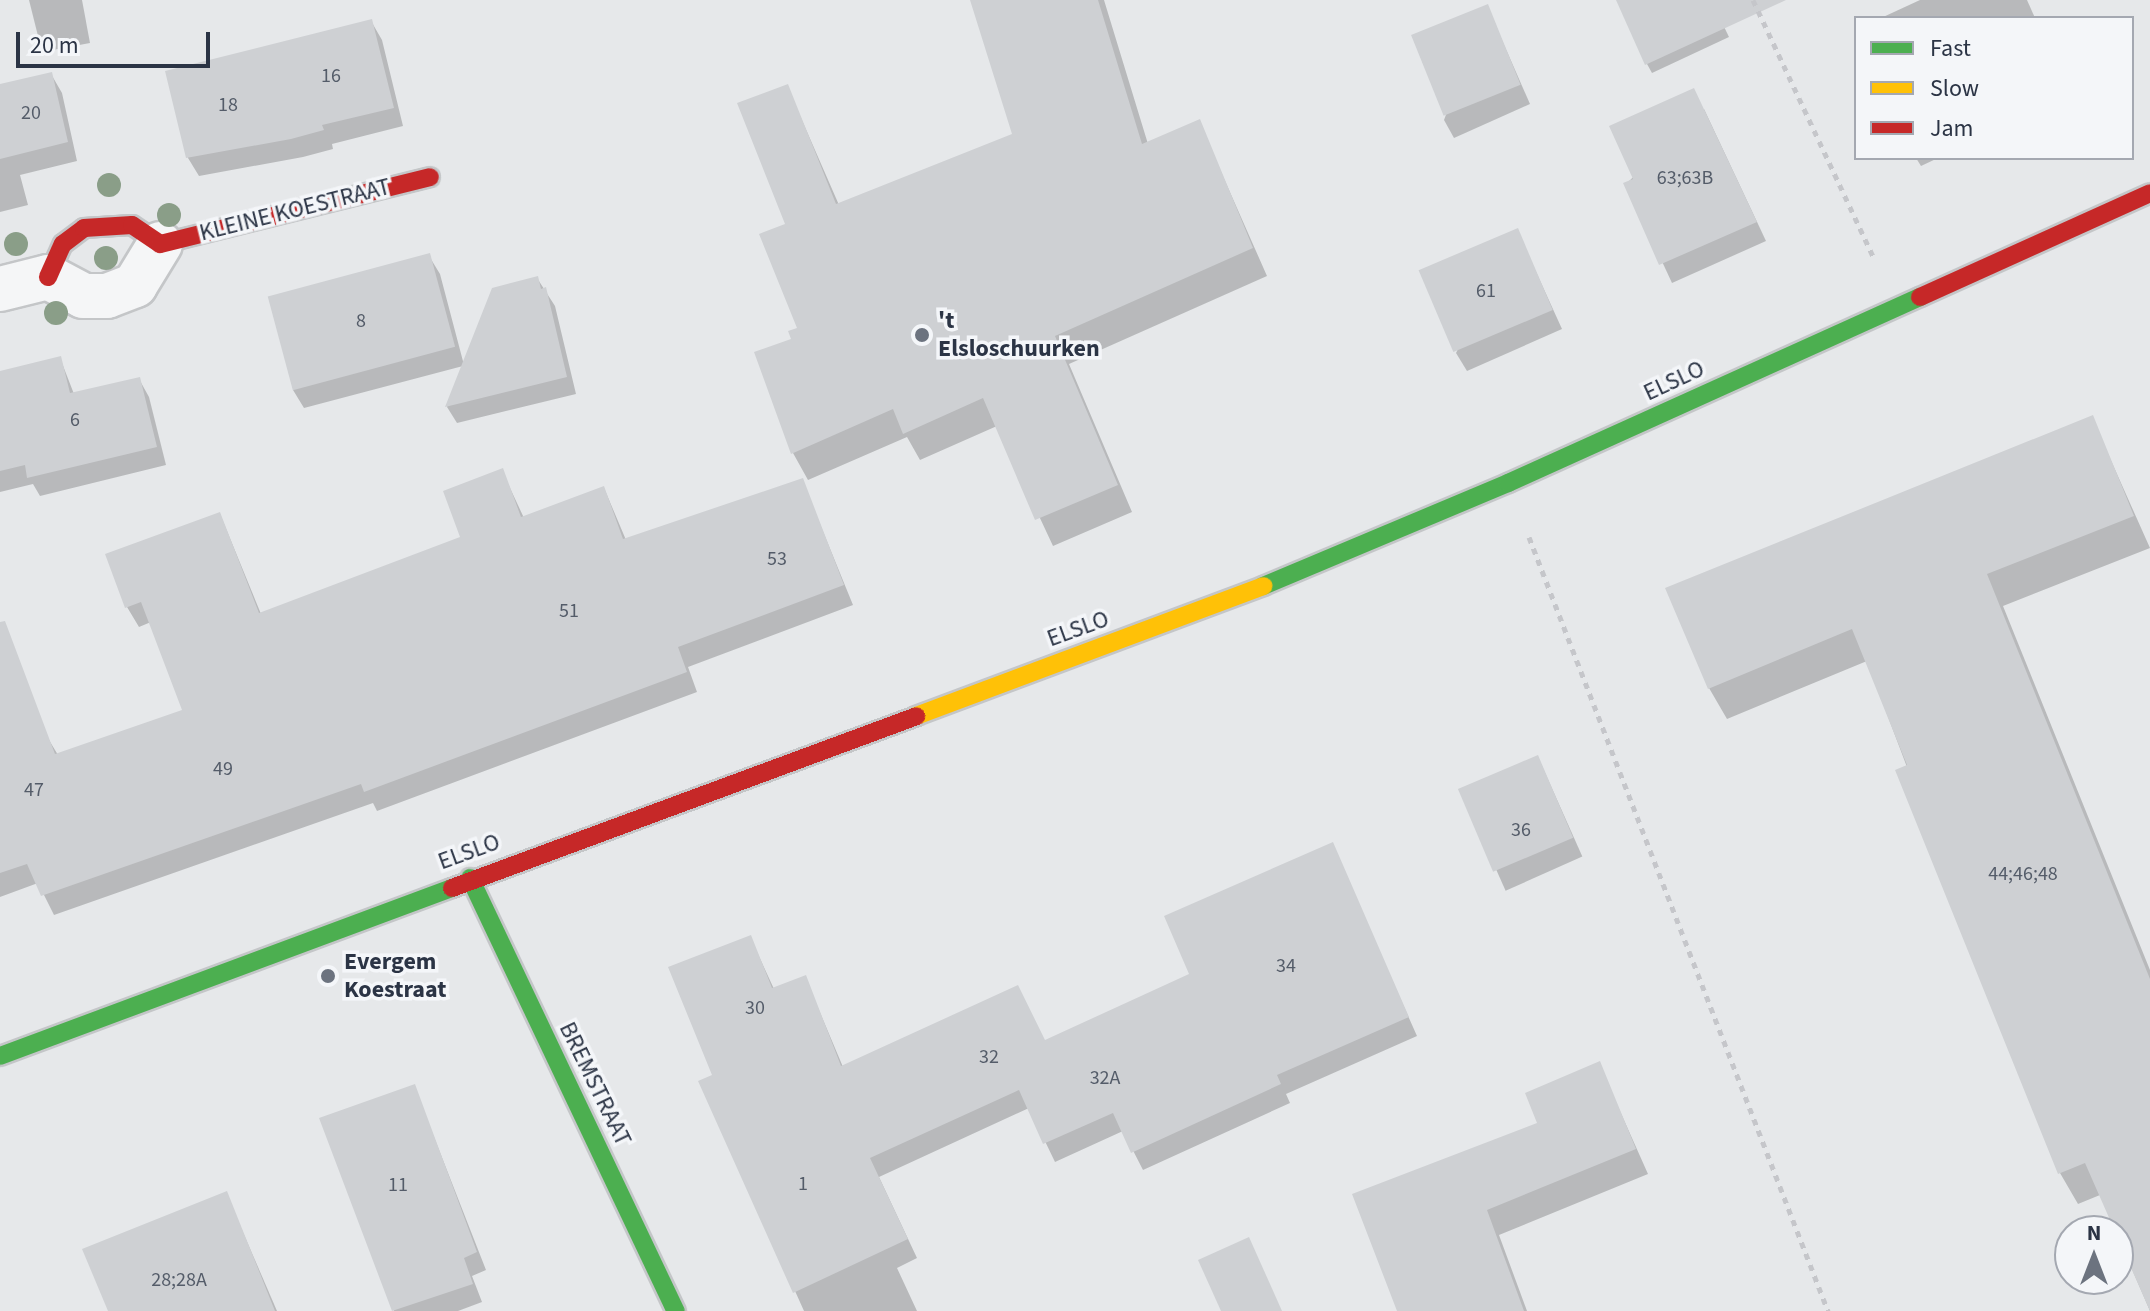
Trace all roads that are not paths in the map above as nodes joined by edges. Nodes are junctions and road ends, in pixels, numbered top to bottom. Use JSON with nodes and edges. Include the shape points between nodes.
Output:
{"nodes":[{"id":1,"x":430,"y":177,"type":"dead end"},
{"id":2,"x":2150,"y":193,"type":"edge"},
{"id":3,"x":160,"y":244,"type":"junction"},
{"id":4,"x":48,"y":277,"type":"junction"},
{"id":5,"x":0,"y":289,"type":"edge"},
{"id":6,"x":470,"y":878,"type":"junction"},
{"id":7,"x":0,"y":1056,"type":"edge"},
{"id":8,"x":676,"y":1311,"type":"edge"}],
"edges":[{"from":1,"to":3,"type":"street","name":"KLEINE KOESTRAAT"},
{"from":2,"to":6,"type":"street","name":"ELSLO","via":[[1508,483],[1275,582]]},
{"from":3,"to":4,"type":"street","via":[[135,285],[107,296],[83,296]]},
{"from":3,"to":4,"type":"street","via":[[132,225],[84,228],[63,244]]},
{"from":4,"to":5,"type":"street"},
{"from":6,"to":7,"type":"street","name":"ELSLO"},
{"from":6,"to":8,"type":"street","name":"BREMSTRAAT"}]}
